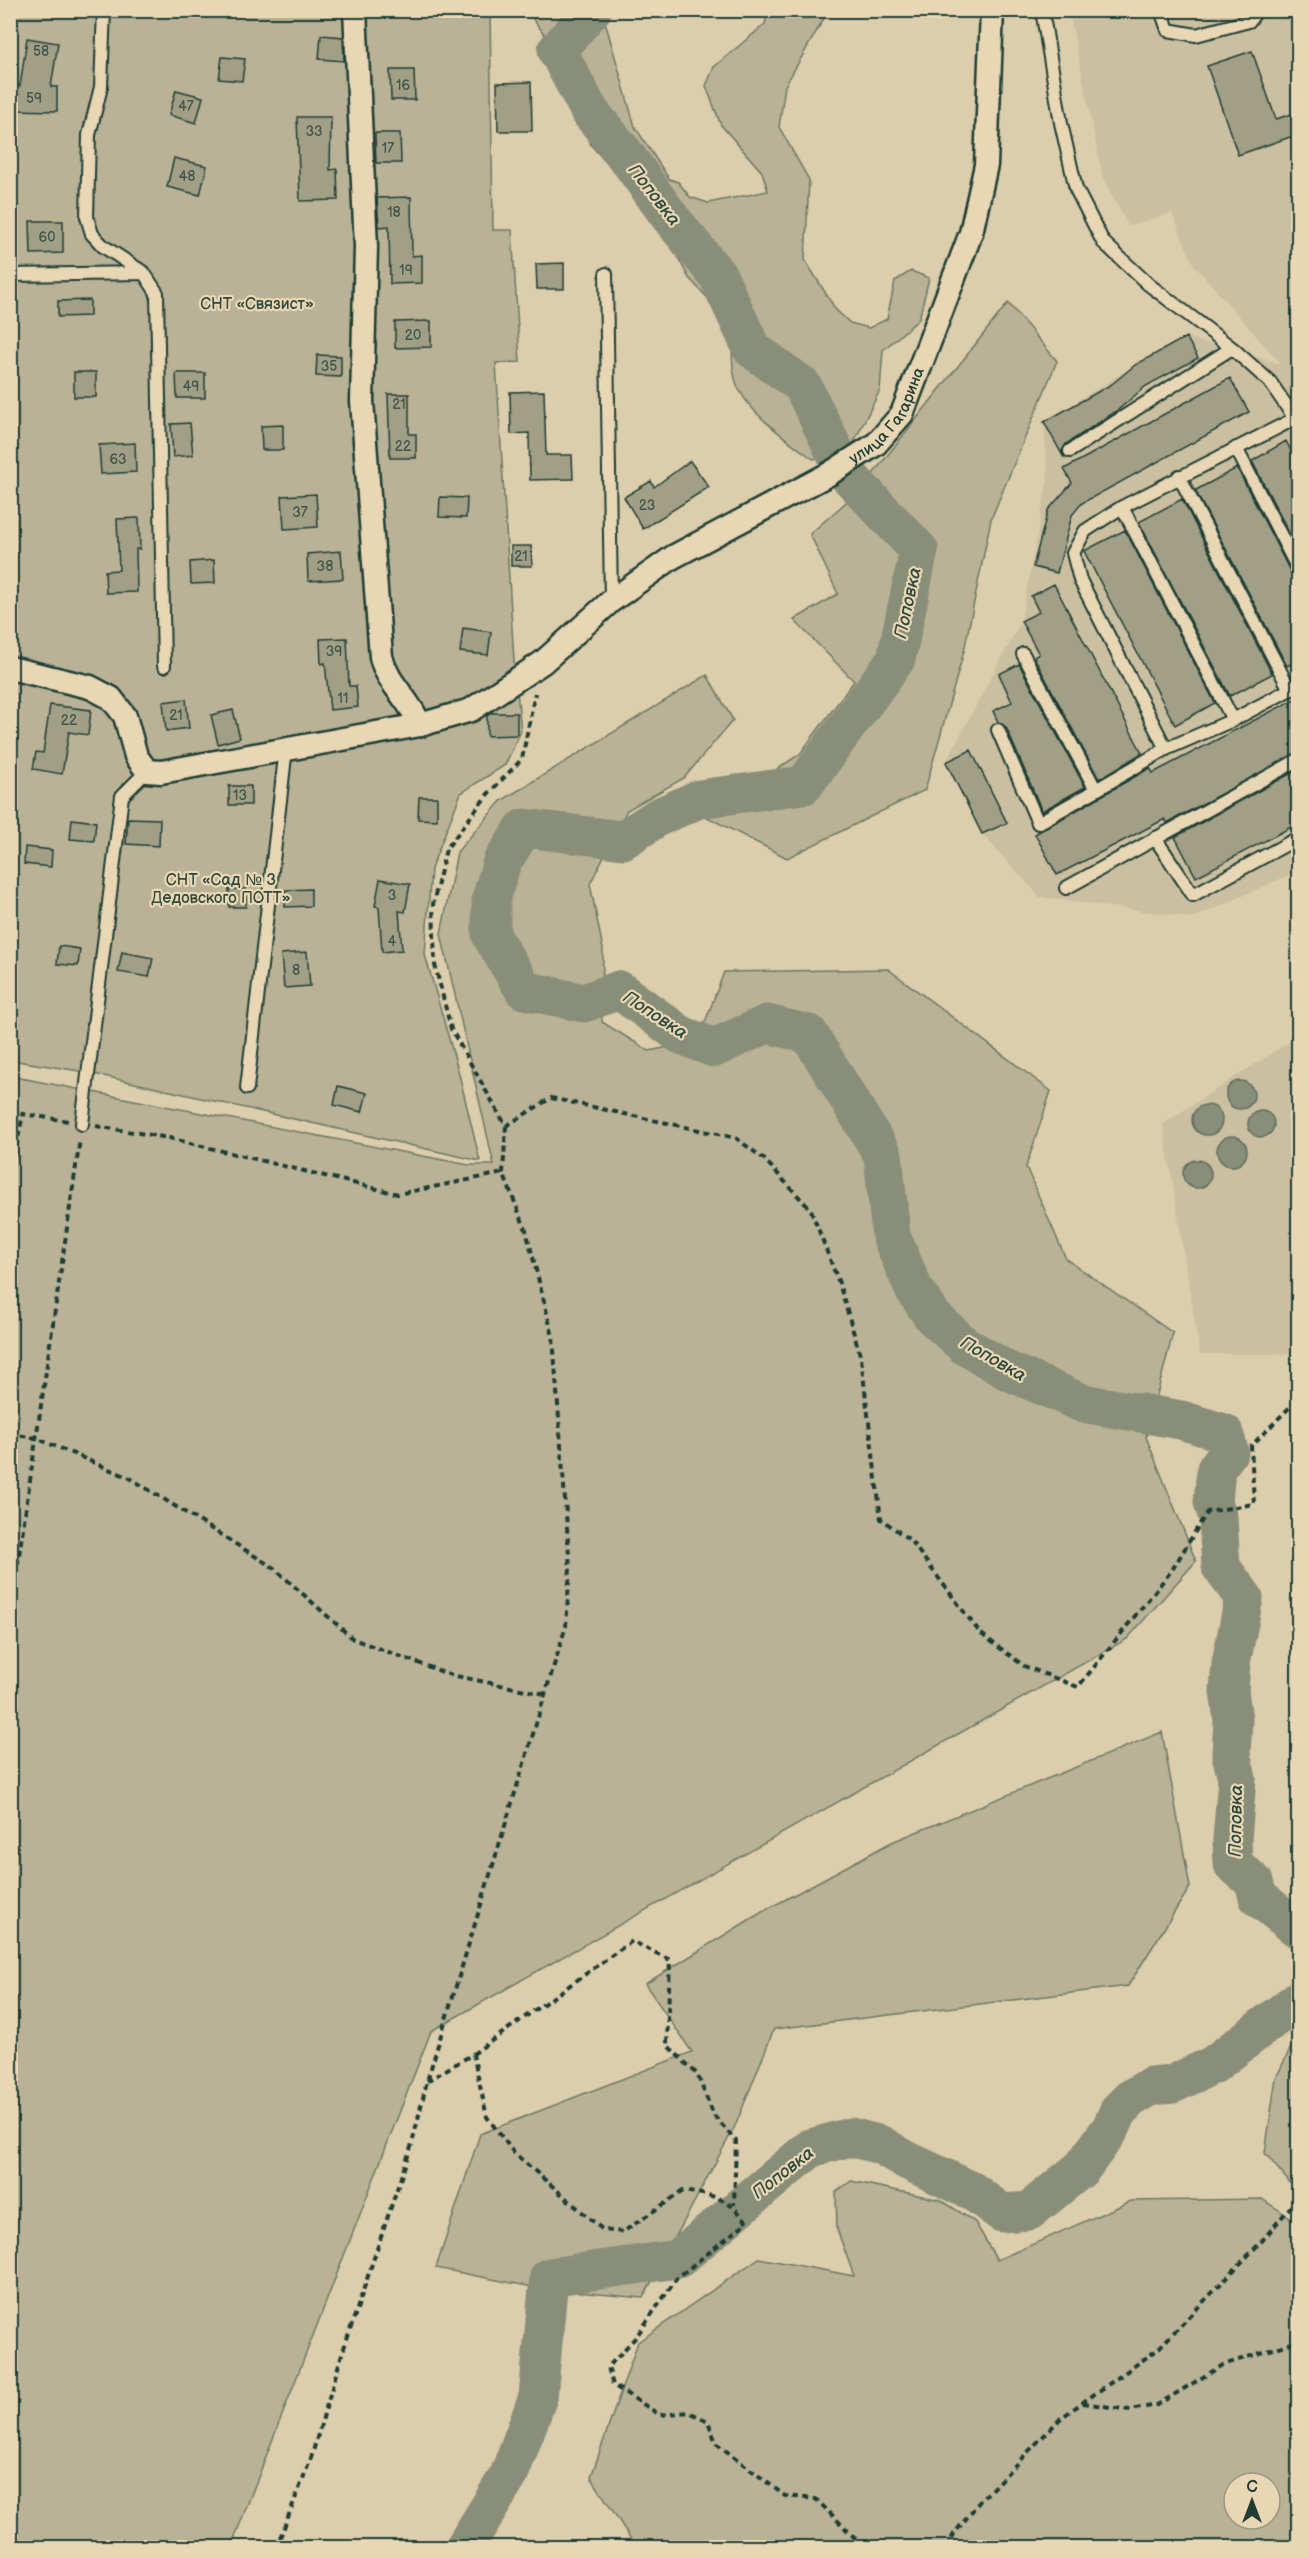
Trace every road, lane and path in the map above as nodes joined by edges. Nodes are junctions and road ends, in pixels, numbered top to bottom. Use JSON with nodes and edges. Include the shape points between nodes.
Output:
{"nodes":[{"id":1,"x":104,"y":10,"type":"edge"},
{"id":2,"x":356,"y":10,"type":"edge"},
{"id":3,"x":993,"y":10,"type":"edge"},
{"id":4,"x":1042,"y":10,"type":"edge"},
{"id":5,"x":1161,"y":10,"type":"edge"},
{"id":6,"x":1257,"y":10,"type":"edge"},
{"id":7,"x":144,"y":273,"type":"junction"},
{"id":8,"x":606,"y":274,"type":"dead end"},
{"id":9,"x":10,"y":275,"type":"edge"},
{"id":10,"x":1232,"y":348,"type":"junction"},
{"id":11,"x":1298,"y":419,"type":"edge"},
{"id":12,"x":1236,"y":448,"type":"junction"},
{"id":13,"x":1070,"y":451,"type":"dead end"},
{"id":14,"x":1179,"y":477,"type":"junction"},
{"id":15,"x":1122,"y":507,"type":"junction"},
{"id":16,"x":1299,"y":569,"type":"edge"},
{"id":17,"x":610,"y":601,"type":"junction"},
{"id":18,"x":1023,"y":654,"type":"dead end"},
{"id":19,"x":543,"y":662,"type":"junction"},
{"id":20,"x":164,"y":666,"type":"dead end"},
{"id":21,"x":10,"y":668,"type":"edge"},
{"id":22,"x":1294,"y":688,"type":"edge"},
{"id":23,"x":1233,"y":720,"type":"junction"},
{"id":24,"x":420,"y":725,"type":"junction"},
{"id":25,"x":998,"y":730,"type":"dead end"},
{"id":26,"x":286,"y":748,"type":"junction"},
{"id":27,"x":1166,"y":749,"type":"junction"},
{"id":28,"x":1299,"y":760,"type":"edge"},
{"id":29,"x":147,"y":771,"type":"junction"},
{"id":30,"x":1096,"y":790,"type":"junction"},
{"id":31,"x":1155,"y":838,"type":"junction"},
{"id":32,"x":1299,"y":838,"type":"edge"},
{"id":33,"x":1066,"y":888,"type":"dead end"},
{"id":34,"x":247,"y":1088,"type":"dead end"},
{"id":35,"x":10,"y":1112,"type":"edge"},
{"id":36,"x":24,"y":1114,"type":"junction"},
{"id":37,"x":82,"y":1124,"type":"junction"},
{"id":38,"x":507,"y":1126,"type":"junction"},
{"id":39,"x":502,"y":1173,"type":"junction"},
{"id":40,"x":10,"y":1178,"type":"edge"},
{"id":41,"x":1299,"y":1399,"type":"edge"},
{"id":42,"x":10,"y":1434,"type":"edge"},
{"id":43,"x":36,"y":1438,"type":"junction"},
{"id":44,"x":10,"y":1617,"type":"edge"},
{"id":45,"x":545,"y":1694,"type":"junction"},
{"id":46,"x":473,"y":2054,"type":"junction"},
{"id":47,"x":427,"y":2081,"type":"junction"},
{"id":48,"x":1299,"y":2198,"type":"edge"},
{"id":49,"x":734,"y":2205,"type":"junction"},
{"id":50,"x":1299,"y":2342,"type":"edge"},
{"id":51,"x":1083,"y":2403,"type":"junction"},
{"id":52,"x":276,"y":2547,"type":"edge"},
{"id":53,"x":865,"y":2547,"type":"edge"},
{"id":54,"x":946,"y":2547,"type":"edge"}],
"edges":[{"from":1,"to":7,"type":"lane","via":[[101,87],[89,135],[87,217],[92,234],[103,246]]},
{"from":2,"to":24,"type":"street","via":[[366,247],[362,401],[381,657],[385,671],[413,707]]},
{"from":3,"to":17,"type":"street","name":"улица Гагарина","via":[[986,165],[971,233],[902,414],[876,444],[829,474],[674,557]]},
{"from":4,"to":10,"type":"lane","via":[[1076,189],[1103,242],[1148,284]]},
{"from":5,"to":6,"type":"lane","via":[[1168,30],[1196,35],[1249,21]]},
{"from":7,"to":9,"type":"lane"},
{"from":7,"to":20,"type":"lane","via":[[158,293]]},
{"from":8,"to":17,"type":"lane"},
{"from":10,"to":11,"type":"lane","via":[[1270,382]]},
{"from":10,"to":13,"type":"lane"},
{"from":11,"to":12,"type":"lane"},
{"from":12,"to":14,"type":"lane"},
{"from":12,"to":16,"type":"lane"},
{"from":14,"to":15,"type":"lane"},
{"from":14,"to":22,"type":"lane"},
{"from":15,"to":23,"type":"lane"},
{"from":15,"to":27,"type":"lane","via":[[1085,531],[1073,553],[1080,580]]},
{"from":17,"to":19,"type":"street","name":"улица Гагарина"},
{"from":18,"to":30,"type":"lane"},
{"from":19,"to":24,"type":"street","name":"улица Гагарина","via":[[471,710]]},
{"from":19,"to":38,"type":"path","via":[[522,759],[488,794],[446,849],[433,904],[435,965],[451,1029]]},
{"from":21,"to":29,"type":"street","via":[[90,687],[111,698],[125,716],[136,756]]},
{"from":22,"to":23,"type":"lane"},
{"from":23,"to":27,"type":"lane"},
{"from":24,"to":26,"type":"street","name":"улица Гагарина"},
{"from":25,"to":30,"type":"lane","via":[[1038,823]]},
{"from":26,"to":29,"type":"street","name":"улица Гагарина","via":[[161,772]]},
{"from":26,"to":34,"type":"lane"},
{"from":27,"to":30,"type":"lane"},
{"from":28,"to":31,"type":"lane"},
{"from":29,"to":37,"type":"lane","via":[[122,796]]},
{"from":31,"to":32,"type":"lane","via":[[1193,895]]},
{"from":31,"to":33,"type":"lane"},
{"from":35,"to":36,"type":"path"},
{"from":36,"to":37,"type":"path"},
{"from":36,"to":40,"type":"path"},
{"from":37,"to":39,"type":"path","via":[[169,1138],[398,1194]]},
{"from":37,"to":43,"type":"path"},
{"from":38,"to":39,"type":"path"},
{"from":38,"to":41,"type":"path","via":[[551,1098],[736,1138],[765,1159],[811,1210],[839,1283],[861,1358],[882,1519],[910,1540],[980,1633],[1024,1666],[1078,1687],[1172,1570],[1207,1512],[1254,1504],[1251,1446]]},
{"from":39,"to":45,"type":"path","via":[[526,1230],[553,1337],[570,1568],[566,1626]]},
{"from":42,"to":43,"type":"path"},
{"from":43,"to":44,"type":"path"},
{"from":43,"to":45,"type":"path","via":[[130,1478],[274,1568],[353,1639],[451,1674]]},
{"from":45,"to":47,"type":"path"},
{"from":46,"to":47,"type":"path"},
{"from":46,"to":49,"type":"path","via":[[487,2117],[514,2153],[603,2230],[623,2232],[683,2191],[711,2195]]},
{"from":46,"to":49,"type":"path","via":[[632,1941],[670,1960],[668,2045],[697,2074],[714,2116],[736,2141]]},
{"from":47,"to":52,"type":"path","via":[[412,2145],[311,2458]]},
{"from":48,"to":51,"type":"path","via":[[1157,2350]]},
{"from":49,"to":53,"type":"path","via":[[747,2222],[677,2278],[636,2337],[608,2367],[613,2385],[660,2415],[689,2412],[708,2421],[716,2443],[785,2496],[816,2499]]},
{"from":50,"to":51,"type":"path","via":[[1223,2365],[1157,2405],[1130,2410]]},
{"from":51,"to":54,"type":"path","via":[[1062,2417],[980,2501]]}]}
